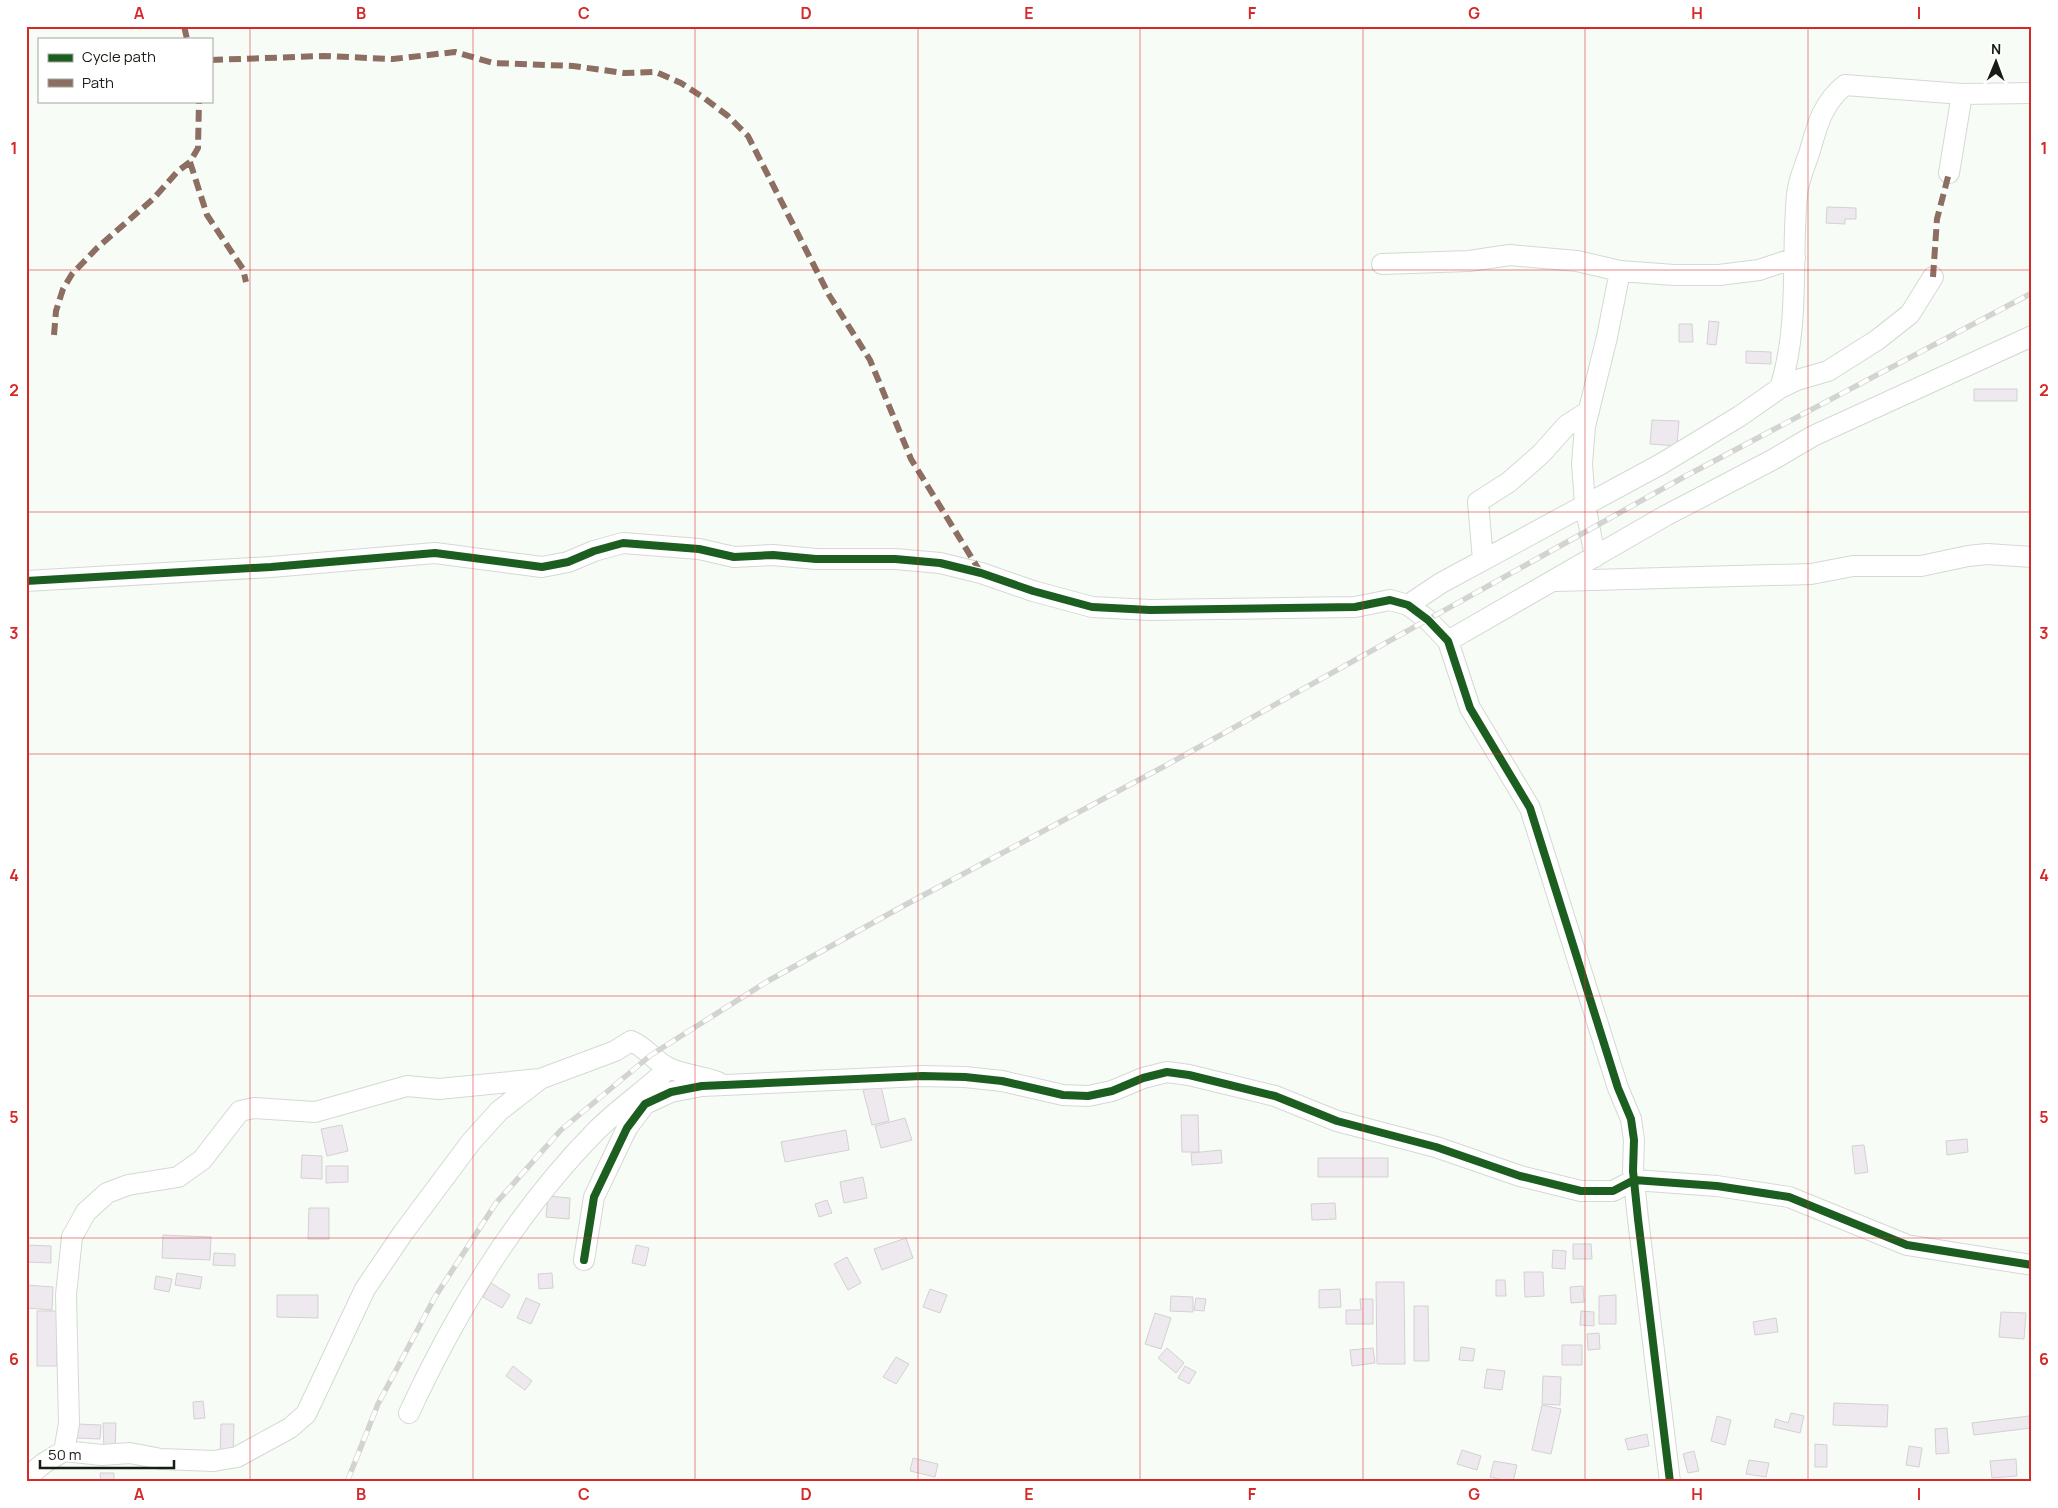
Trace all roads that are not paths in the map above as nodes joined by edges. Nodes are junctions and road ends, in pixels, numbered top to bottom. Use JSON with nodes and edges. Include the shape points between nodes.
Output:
{"nodes":[{"id":1,"x":2032,"y":93,"type":"edge"},
{"id":2,"x":1962,"y":94,"type":"junction"},
{"id":3,"x":1949,"y":173,"type":"dead end"},
{"id":4,"x":1795,"y":258,"type":"junction"},
{"id":5,"x":1382,"y":264,"type":"dead end"},
{"id":6,"x":1620,"y":271,"type":"junction"},
{"id":7,"x":1932,"y":277,"type":"dead end"},
{"id":8,"x":2032,"y":336,"type":"edge"},
{"id":9,"x":1780,"y":388,"type":"junction"},
{"id":10,"x":1589,"y":411,"type":"junction"},
{"id":11,"x":1584,"y":504,"type":"junction"},
{"id":12,"x":1594,"y":557,"type":"junction"},
{"id":13,"x":2032,"y":557,"type":"edge"},
{"id":14,"x":1483,"y":560,"type":"junction"},
{"id":15,"x":26,"y":581,"type":"edge"},
{"id":16,"x":1552,"y":581,"type":"junction"},
{"id":17,"x":1408,"y":605,"type":"junction"},
{"id":18,"x":1448,"y":641,"type":"junction"},
{"id":19,"x":669,"y":1068,"type":"junction"},
{"id":20,"x":540,"y":1079,"type":"junction"},
{"id":21,"x":729,"y":1086,"type":"junction"},
{"id":22,"x":1634,"y":1180,"type":"junction"},
{"id":23,"x":584,"y":1260,"type":"dead end"},
{"id":24,"x":2032,"y":1265,"type":"edge"},
{"id":25,"x":408,"y":1413,"type":"dead end"},
{"id":26,"x":64,"y":1451,"type":"junction"},
{"id":27,"x":26,"y":1478,"type":"edge"},
{"id":28,"x":1670,"y":1482,"type":"edge"}],
"edges":[{"from":1,"to":2,"type":"street"},
{"from":2,"to":3,"type":"street"},
{"from":2,"to":4,"type":"street","via":[[1845,85],[1832,96],[1818,123],[1797,192]]},
{"from":4,"to":6,"type":"street","via":[[1760,270],[1718,275]]},
{"from":4,"to":9,"type":"street","via":[[1785,372]]},
{"from":5,"to":6,"type":"street","via":[[1469,261],[1510,255],[1577,262]]},
{"from":6,"to":10,"type":"street"},
{"from":7,"to":9,"type":"street","via":[[1910,314],[1877,340],[1828,371]]},
{"from":8,"to":12,"type":"street","via":[[1812,436]]},
{"from":9,"to":11,"type":"street","via":[[1661,464]]},
{"from":10,"to":11,"type":"street","via":[[1582,464]]},
{"from":10,"to":14,"type":"street","via":[[1567,425],[1509,482],[1478,502]]},
{"from":11,"to":12,"type":"street"},
{"from":11,"to":14,"type":"street"},
{"from":12,"to":16,"type":"street"},
{"from":13,"to":16,"type":"street","via":[[1987,554],[1921,566],[1853,566],[1811,574]]},
{"from":14,"to":17,"type":"street"},
{"from":15,"to":17,"type":"street","via":[[270,567],[435,552],[542,566],[568,562],[594,550],[623,543],[699,549],[734,557],[894,559],[940,563],[1092,607],[1150,610],[1355,607],[1390,600]]},
{"from":16,"to":18,"type":"street"},
{"from":17,"to":18,"type":"street"},
{"from":18,"to":22,"type":"street","via":[[1470,708],[1530,808],[1631,1119]]},
{"from":19,"to":20,"type":"street","via":[[631,1040],[615,1051]]},
{"from":19,"to":21,"type":"street"},
{"from":19,"to":25,"type":"street","via":[[598,1129],[498,1248],[436,1354]]},
{"from":20,"to":26,"type":"street","via":[[499,1111],[471,1142],[403,1233],[365,1289],[306,1414],[290,1428],[237,1457],[214,1461]]},
{"from":20,"to":26,"type":"street","via":[[439,1089],[407,1086],[315,1112],[254,1108],[240,1111],[202,1160],[178,1177],[128,1185],[107,1193],[86,1212],[72,1237],[66,1295],[69,1424]]},
{"from":21,"to":22,"type":"street","via":[[922,1076],[965,1077],[1002,1081],[1063,1095],[1088,1096],[1167,1072],[1275,1096],[1338,1121],[1581,1191],[1613,1191]]},
{"from":21,"to":23,"type":"street","via":[[702,1086],[671,1092],[645,1104],[627,1128],[594,1197]]},
{"from":22,"to":24,"type":"street","via":[[1717,1186],[1789,1197],[1907,1245]]},
{"from":22,"to":28,"type":"street"},
{"from":26,"to":27,"type":"street"}]}
